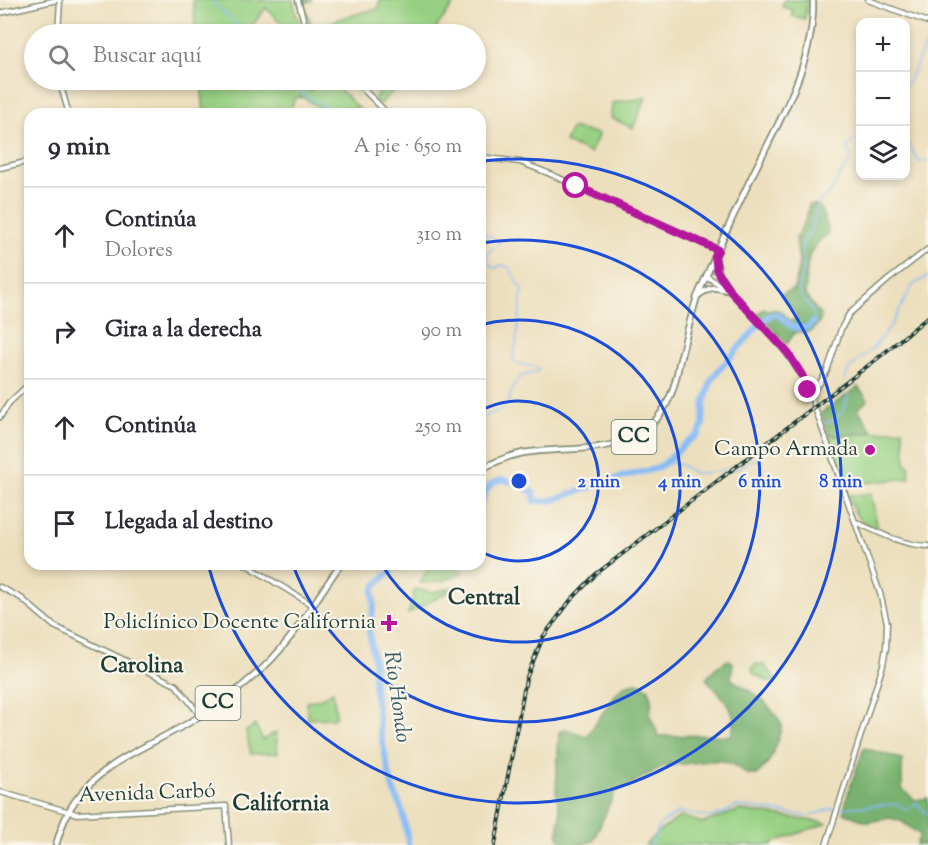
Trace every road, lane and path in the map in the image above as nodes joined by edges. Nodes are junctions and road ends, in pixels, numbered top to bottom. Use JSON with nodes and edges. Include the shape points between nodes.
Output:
{"nodes":[{"id":1,"x":58,"y":0,"type":"edge"},
{"id":2,"x":298,"y":0,"type":"edge"},
{"id":3,"x":813,"y":0,"type":"edge"},
{"id":4,"x":868,"y":0,"type":"edge"},
{"id":5,"x":0,"y":13,"type":"edge"},
{"id":6,"x":928,"y":22,"type":"edge"},
{"id":7,"x":58,"y":24,"type":"edge"},
{"id":8,"x":305,"y":24,"type":"edge"},
{"id":9,"x":62,"y":90,"type":"edge"},
{"id":10,"x":364,"y":90,"type":"edge"},
{"id":11,"x":67,"y":108,"type":"edge"},
{"id":12,"x":382,"y":108,"type":"edge"},
{"id":13,"x":486,"y":158,"type":"edge"},
{"id":14,"x":24,"y":162,"type":"edge"},
{"id":15,"x":0,"y":168,"type":"edge"},
{"id":16,"x":928,"y":249,"type":"edge"},
{"id":17,"x":716,"y":253,"type":"junction"},
{"id":18,"x":706,"y":276,"type":"junction"},
{"id":19,"x":731,"y":292,"type":"junction"},
{"id":20,"x":697,"y":297,"type":"junction"},
{"id":21,"x":24,"y":388,"type":"edge"},
{"id":22,"x":810,"y":394,"type":"junction"},
{"id":23,"x":0,"y":417,"type":"edge"},
{"id":24,"x":486,"y":467,"type":"edge"},
{"id":25,"x":855,"y":522,"type":"junction"},
{"id":26,"x":928,"y":546,"type":"edge"},
{"id":27,"x":254,"y":570,"type":"edge"},
{"id":28,"x":337,"y":570,"type":"edge"},
{"id":29,"x":0,"y":587,"type":"edge"},
{"id":30,"x":312,"y":606,"type":"junction"},
{"id":31,"x":201,"y":716,"type":"junction"},
{"id":32,"x":0,"y":792,"type":"edge"},
{"id":33,"x":69,"y":811,"type":"junction"},
{"id":34,"x":56,"y":845,"type":"edge"},
{"id":35,"x":229,"y":845,"type":"edge"},
{"id":36,"x":826,"y":845,"type":"edge"}],
"edges":[{"from":1,"to":5,"type":"main road"},
{"from":1,"to":7,"type":"main road"},
{"from":2,"to":8,"type":"main road"},
{"from":3,"to":17,"type":"main road","number":"CC","via":[[811,34],[800,75]]},
{"from":4,"to":6,"type":"main road"},
{"from":9,"to":11,"type":"main road"},
{"from":10,"to":12,"type":"main road"},
{"from":13,"to":17,"type":"main road","via":[[520,162],[548,173]]},
{"from":14,"to":15,"type":"main road"},
{"from":16,"to":22,"type":"main road","via":[[849,314],[827,371]]},
{"from":17,"to":18,"type":"main road","number":"CC"},
{"from":17,"to":19,"type":"main road","via":[[719,274]]},
{"from":18,"to":19,"type":"main road"},
{"from":18,"to":20,"type":"main road","number":"CC"},
{"from":19,"to":20,"type":"main road","via":[[712,287]]},
{"from":19,"to":22,"type":"main road","via":[[788,353]]},
{"from":20,"to":24,"type":"main road","number":"CC","via":[[670,397],[659,417],[642,432],[606,447],[522,453]]},
{"from":21,"to":23,"type":"main road"},
{"from":22,"to":25,"type":"main road"},
{"from":25,"to":26,"type":"main road","via":[[904,543]]},
{"from":25,"to":36,"type":"main road","via":[[884,607],[886,648]]},
{"from":27,"to":30,"type":"main road"},
{"from":28,"to":30,"type":"main road","number":"CC"},
{"from":29,"to":31,"type":"main road","via":[[21,598],[54,626],[176,685]]},
{"from":30,"to":31,"type":"main road","number":"CC","via":[[269,663]]},
{"from":31,"to":33,"type":"main road","number":"CC","via":[[113,765],[79,796]]},
{"from":32,"to":33,"type":"main road","name":"Avenida Carbó"},
{"from":33,"to":34,"type":"main road","number":"CC"},
{"from":33,"to":35,"type":"main road","name":"Avenida Carbó","via":[[84,814],[226,806]]}]}
